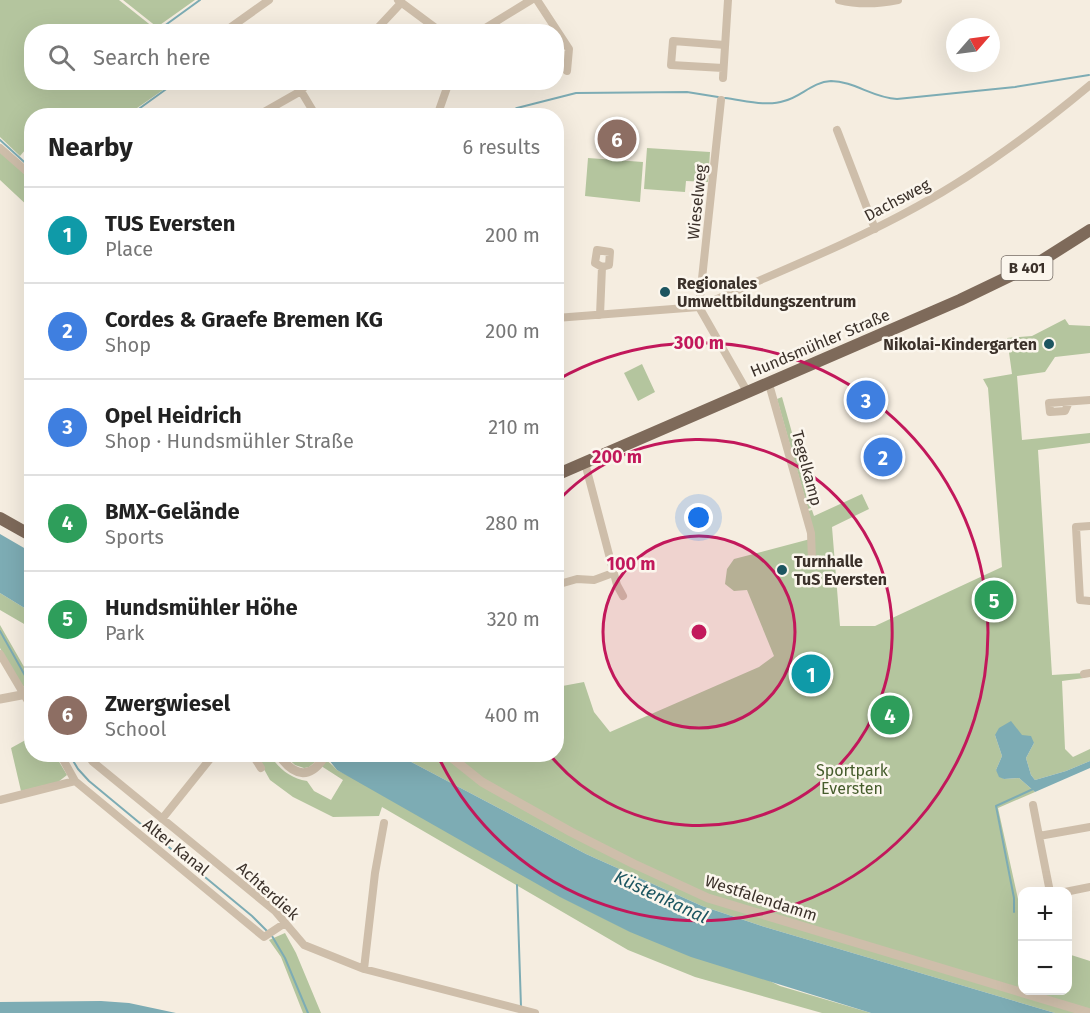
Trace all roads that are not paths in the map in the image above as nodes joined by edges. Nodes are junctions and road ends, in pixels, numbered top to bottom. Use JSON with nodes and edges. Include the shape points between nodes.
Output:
{"nodes":[{"id":1,"x":269,"y":0,"type":"edge"},
{"id":2,"x":531,"y":0,"type":"edge"},
{"id":3,"x":537,"y":0,"type":"edge"},
{"id":4,"x":728,"y":0,"type":"edge"},
{"id":5,"x":839,"y":0,"type":"edge"},
{"id":6,"x":898,"y":0,"type":"edge"},
{"id":7,"x":400,"y":2,"type":"edge"},
{"id":8,"x":235,"y":24,"type":"edge"},
{"id":9,"x":381,"y":24,"type":"edge"},
{"id":10,"x":430,"y":24,"type":"edge"},
{"id":11,"x":492,"y":24,"type":"edge"},
{"id":12,"x":553,"y":24,"type":"edge"},
{"id":13,"x":564,"y":41,"type":"edge"},
{"id":14,"x":724,"y":45,"type":"junction"},
{"id":15,"x":723,"y":68,"type":"junction"},
{"id":16,"x":567,"y":71,"type":"dead end"},
{"id":17,"x":723,"y":78,"type":"dead end"},
{"id":18,"x":1090,"y":85,"type":"edge"},
{"id":19,"x":301,"y":90,"type":"joint"},
{"id":20,"x":446,"y":90,"type":"edge"},
{"id":21,"x":721,"y":100,"type":"dead end"},
{"id":22,"x":271,"y":108,"type":"edge"},
{"id":23,"x":311,"y":108,"type":"edge"},
{"id":24,"x":440,"y":108,"type":"edge"},
{"id":25,"x":837,"y":130,"type":"dead end"},
{"id":26,"x":0,"y":148,"type":"edge"},
{"id":27,"x":24,"y":169,"type":"edge"},
{"id":28,"x":875,"y":229,"type":"junction"},
{"id":29,"x":1090,"y":230,"type":"edge"},
{"id":30,"x":602,"y":267,"type":"dead end"},
{"id":31,"x":699,"y":307,"type":"junction"},
{"id":32,"x":600,"y":315,"type":"junction"},
{"id":33,"x":564,"y":317,"type":"edge"},
{"id":34,"x":769,"y":384,"type":"junction"},
{"id":35,"x":748,"y":393,"type":"junction"},
{"id":36,"x":1090,"y":400,"type":"edge"},
{"id":37,"x":1069,"y":402,"type":"dead end"},
{"id":38,"x":585,"y":463,"type":"junction"},
{"id":39,"x":564,"y":472,"type":"edge"},
{"id":40,"x":0,"y":518,"type":"edge"},
{"id":41,"x":1090,"y":526,"type":"edge"},
{"id":42,"x":24,"y":532,"type":"edge"},
{"id":43,"x":812,"y":560,"type":"dead end"},
{"id":44,"x":613,"y":573,"type":"junction"},
{"id":45,"x":564,"y":583,"type":"edge"},
{"id":46,"x":624,"y":596,"type":"dead end"},
{"id":47,"x":1090,"y":601,"type":"edge"},
{"id":48,"x":0,"y":654,"type":"edge"},
{"id":49,"x":24,"y":688,"type":"edge"},
{"id":50,"x":24,"y":695,"type":"edge"},
{"id":51,"x":0,"y":699,"type":"edge"},
{"id":52,"x":64,"y":762,"type":"edge"},
{"id":53,"x":93,"y":762,"type":"edge"},
{"id":54,"x":208,"y":762,"type":"edge"},
{"id":55,"x":257,"y":762,"type":"edge"},
{"id":56,"x":285,"y":762,"type":"edge"},
{"id":57,"x":321,"y":762,"type":"edge"},
{"id":58,"x":457,"y":762,"type":"edge"},
{"id":59,"x":261,"y":768,"type":"dead end"},
{"id":60,"x":75,"y":781,"type":"junction"},
{"id":61,"x":0,"y":800,"type":"edge"},
{"id":62,"x":1033,"y":805,"type":"dead end"},
{"id":63,"x":162,"y":819,"type":"junction"},
{"id":64,"x":384,"y":823,"type":"dead end"},
{"id":65,"x":1090,"y":827,"type":"edge"},
{"id":66,"x":1039,"y":836,"type":"junction"},
{"id":67,"x":1049,"y":887,"type":"edge"},
{"id":68,"x":1090,"y":887,"type":"edge"},
{"id":69,"x":1072,"y":890,"type":"edge"},
{"id":70,"x":285,"y":923,"type":"junction"},
{"id":71,"x":364,"y":969,"type":"junction"},
{"id":72,"x":535,"y":1013,"type":"edge"},
{"id":73,"x":1090,"y":1013,"type":"edge"}],
"edges":[{"from":1,"to":8,"type":"street"},
{"from":2,"to":11,"type":"street"},
{"from":3,"to":12,"type":"street"},
{"from":4,"to":14,"type":"street"},
{"from":5,"to":6,"type":"street","via":[[863,4]]},
{"from":7,"to":9,"type":"street"},
{"from":7,"to":10,"type":"street"},
{"from":13,"to":16,"type":"street","via":[[569,49]]},
{"from":14,"to":15,"type":"street"},
{"from":14,"to":15,"type":"street","via":[[673,41],[671,65]]},
{"from":15,"to":17,"type":"street"},
{"from":18,"to":28,"type":"street","name":"Dachsweg","via":[[984,166]]},
{"from":19,"to":22,"type":"street"},
{"from":19,"to":23,"type":"street"},
{"from":20,"to":24,"type":"street"},
{"from":21,"to":31,"type":"street","name":"Wieselweg"},
{"from":25,"to":28,"type":"street"},
{"from":26,"to":27,"type":"street"},
{"from":28,"to":31,"type":"street","name":"Dachsweg"},
{"from":29,"to":34,"type":"main road","name":"Hundsmühler Straße","number":"B 401","via":[[1027,268]]},
{"from":30,"to":32,"type":"street"},
{"from":31,"to":32,"type":"street","name":"Dachsweg"},
{"from":31,"to":35,"type":"street"},
{"from":32,"to":33,"type":"street","name":"Dachsweg"},
{"from":34,"to":35,"type":"main road","name":"Hundsmühler Straße","number":"B 401"},
{"from":34,"to":43,"type":"street","name":"Tegelkamp","via":[[811,533]]},
{"from":35,"to":38,"type":"main road","name":"Hundsmühler Straße","number":"B 401"},
{"from":36,"to":37,"type":"street"},
{"from":38,"to":39,"type":"main road","name":"Hundsmühler Straße","number":"B 401"},
{"from":38,"to":44,"type":"street"},
{"from":40,"to":42,"type":"main road"},
{"from":41,"to":47,"type":"street","via":[[1076,527],[1080,600]]},
{"from":44,"to":45,"type":"street","via":[[594,580]]},
{"from":44,"to":46,"type":"street"},
{"from":48,"to":49,"type":"street"},
{"from":50,"to":51,"type":"street"},
{"from":52,"to":60,"type":"street","name":"Alter Kanal"},
{"from":53,"to":63,"type":"street","name":"Achterdiek"},
{"from":54,"to":63,"type":"street"},
{"from":55,"to":59,"type":"street"},
{"from":56,"to":57,"type":"street","via":[[301,773],[311,772]]},
{"from":58,"to":73,"type":"street","name":"Westfalendamm","via":[[482,782],[571,832],[708,898]]},
{"from":60,"to":61,"type":"street"},
{"from":60,"to":70,"type":"street","name":"Alter Kanal","via":[[264,937]]},
{"from":62,"to":66,"type":"street"},
{"from":63,"to":70,"type":"street","name":"Achterdiek"},
{"from":64,"to":71,"type":"street"},
{"from":65,"to":66,"type":"street"},
{"from":66,"to":67,"type":"street"},
{"from":68,"to":69,"type":"street"},
{"from":70,"to":71,"type":"street","name":"Achterdiek","via":[[304,945]]},
{"from":71,"to":72,"type":"street","name":"Achterdiek"}]}
